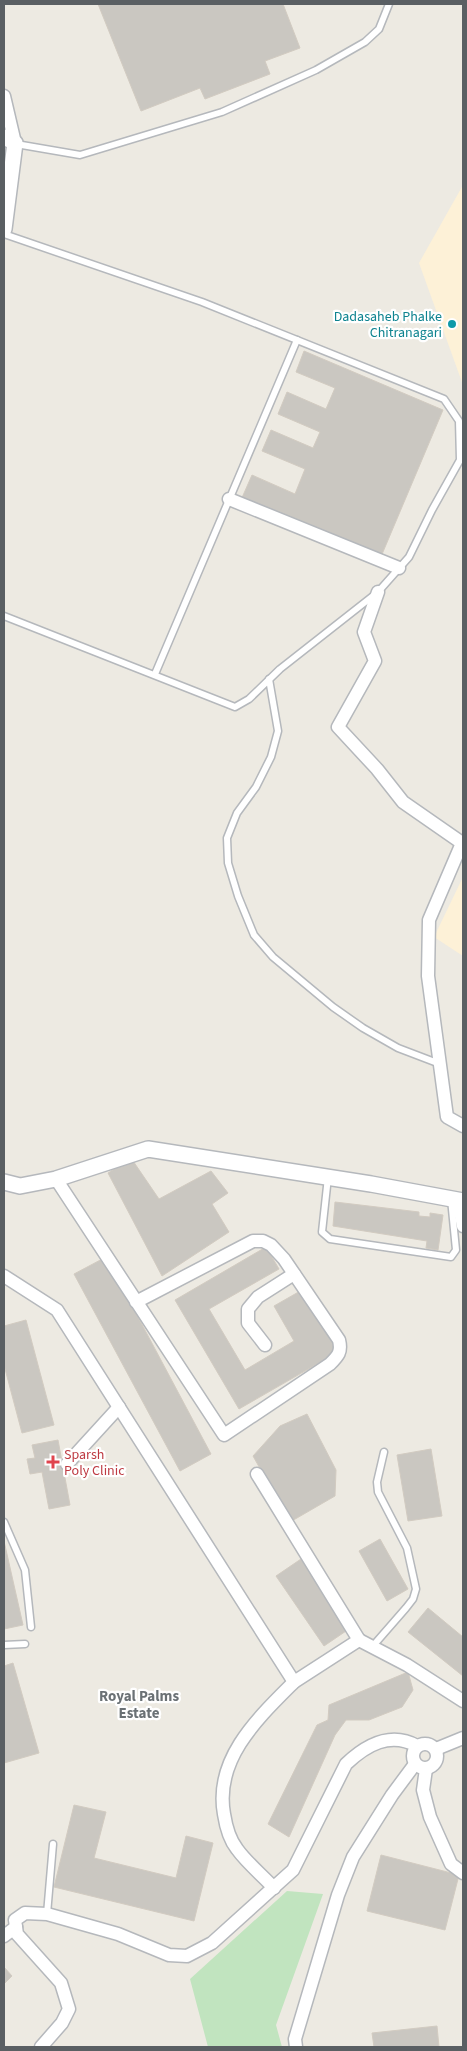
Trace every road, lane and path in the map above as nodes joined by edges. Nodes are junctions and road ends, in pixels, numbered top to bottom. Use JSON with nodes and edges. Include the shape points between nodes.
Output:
{"nodes":[{"id":1,"x":389,"y":4,"type":"edge"},
{"id":2,"x":4,"y":96,"type":"edge"},
{"id":3,"x":10,"y":140,"type":"edge"},
{"id":4,"x":4,"y":229,"type":"edge"},
{"id":5,"x":4,"y":234,"type":"edge"},
{"id":6,"x":297,"y":340,"type":"junction"},
{"id":7,"x":229,"y":499,"type":"junction"},
{"id":8,"x":399,"y":568,"type":"junction"},
{"id":9,"x":378,"y":592,"type":"junction"},
{"id":10,"x":4,"y":616,"type":"edge"},
{"id":11,"x":155,"y":674,"type":"junction"},
{"id":12,"x":269,"y":680,"type":"junction"},
{"id":13,"x":440,"y":1064,"type":"junction"},
{"id":14,"x":463,"y":1126,"type":"edge"},
{"id":15,"x":328,"y":1177,"type":"junction"},
{"id":16,"x":56,"y":1179,"type":"junction"},
{"id":17,"x":4,"y":1182,"type":"edge"},
{"id":18,"x":457,"y":1200,"type":"edge"},
{"id":19,"x":463,"y":1226,"type":"edge"},
{"id":20,"x":294,"y":1274,"type":"junction"},
{"id":21,"x":4,"y":1276,"type":"edge"},
{"id":22,"x":136,"y":1302,"type":"junction"},
{"id":23,"x":264,"y":1345,"type":"dead end"},
{"id":24,"x":119,"y":1407,"type":"junction"},
{"id":25,"x":384,"y":1452,"type":"dead end"},
{"id":26,"x":67,"y":1464,"type":"dead end"},
{"id":27,"x":257,"y":1474,"type":"dead end"},
{"id":28,"x":4,"y":1522,"type":"edge"},
{"id":29,"x":31,"y":1627,"type":"dead end"},
{"id":30,"x":359,"y":1640,"type":"junction"},
{"id":31,"x":25,"y":1644,"type":"dead end"},
{"id":32,"x":4,"y":1646,"type":"edge"},
{"id":33,"x":372,"y":1647,"type":"junction"},
{"id":34,"x":294,"y":1682,"type":"junction"},
{"id":35,"x":463,"y":1701,"type":"edge"},
{"id":36,"x":463,"y":1738,"type":"edge"},
{"id":37,"x":417,"y":1746,"type":"junction"},
{"id":38,"x":436,"y":1749,"type":"junction"},
{"id":39,"x":420,"y":1766,"type":"junction"},
{"id":40,"x":53,"y":1844,"type":"dead end"},
{"id":41,"x":463,"y":1873,"type":"edge"},
{"id":42,"x":274,"y":1888,"type":"junction"},
{"id":43,"x":48,"y":1914,"type":"junction"},
{"id":44,"x":16,"y":1927,"type":"junction"},
{"id":45,"x":4,"y":1936,"type":"edge"},
{"id":46,"x":41,"y":2047,"type":"edge"},
{"id":47,"x":296,"y":2047,"type":"edge"}],
"edges":[{"from":1,"to":3,"type":"lane","via":[[378,29],[365,42],[316,70],[222,112],[80,155]]},
{"from":2,"to":3,"type":"street"},
{"from":3,"to":4,"type":"street"},
{"from":5,"to":6,"type":"lane","via":[[202,302]]},
{"from":6,"to":7,"type":"lane"},
{"from":6,"to":8,"type":"lane","via":[[444,399],[459,421],[460,460],[409,556]]},
{"from":7,"to":8,"type":"street"},
{"from":7,"to":11,"type":"lane"},
{"from":8,"to":9,"type":"lane"},
{"from":9,"to":12,"type":"lane"},
{"from":9,"to":13,"type":"street","via":[[364,632],[375,661],[338,726],[403,802],[462,843],[429,920],[428,976]]},
{"from":10,"to":11,"type":"lane"},
{"from":11,"to":12,"type":"lane","via":[[235,707],[250,699]]},
{"from":12,"to":13,"type":"lane","via":[[278,731],[271,757],[237,814],[227,838],[228,863],[254,935],[274,957],[363,1028],[398,1048]]},
{"from":13,"to":14,"type":"street","via":[[447,1117]]},
{"from":15,"to":16,"type":"street","via":[[148,1148]]},
{"from":15,"to":18,"type":"street"},
{"from":15,"to":18,"type":"lane","via":[[322,1232],[330,1239],[451,1257],[456,1250]]},
{"from":16,"to":17,"type":"street","via":[[20,1186]]},
{"from":16,"to":22,"type":"street"},
{"from":18,"to":19,"type":"street"},
{"from":20,"to":22,"type":"street","via":[[271,1244],[253,1241]]},
{"from":20,"to":22,"type":"street","via":[[339,1340],[339,1355],[321,1371],[224,1435]]},
{"from":20,"to":23,"type":"street","via":[[258,1297],[248,1309],[248,1323]]},
{"from":21,"to":24,"type":"street","via":[[58,1310]]},
{"from":24,"to":26,"type":"street"},
{"from":24,"to":34,"type":"street"},
{"from":25,"to":33,"type":"lane","via":[[378,1492],[407,1548],[416,1589],[413,1599]]},
{"from":27,"to":30,"type":"street"},
{"from":28,"to":29,"type":"lane","via":[[24,1570]]},
{"from":30,"to":33,"type":"street"},
{"from":30,"to":34,"type":"street"},
{"from":31,"to":32,"type":"lane"},
{"from":33,"to":35,"type":"street"},
{"from":34,"to":42,"type":"street","via":[[242,1739],[227,1769],[221,1798],[226,1831],[236,1849]]},
{"from":36,"to":38,"type":"street"},
{"from":37,"to":38,"type":"street","via":[[430,1745]]},
{"from":37,"to":39,"type":"street","via":[[412,1758]]},
{"from":37,"to":42,"type":"street","via":[[400,1740],[377,1742],[360,1750],[346,1764],[293,1870]]},
{"from":38,"to":39,"type":"street","via":[[436,1761],[432,1766]]},
{"from":39,"to":41,"type":"street","via":[[430,1818],[451,1864]]},
{"from":39,"to":47,"type":"street","via":[[392,1796],[353,1857],[318,1958],[295,2038]]},
{"from":40,"to":43,"type":"lane"},
{"from":42,"to":43,"type":"street","via":[[212,1943],[187,1956],[169,1955],[118,1934]]},
{"from":43,"to":44,"type":"street","via":[[25,1913],[15,1920]]},
{"from":44,"to":45,"type":"street"},
{"from":44,"to":46,"type":"street","via":[[17,1934],[61,1983],[69,2009],[62,2023]]}]}
